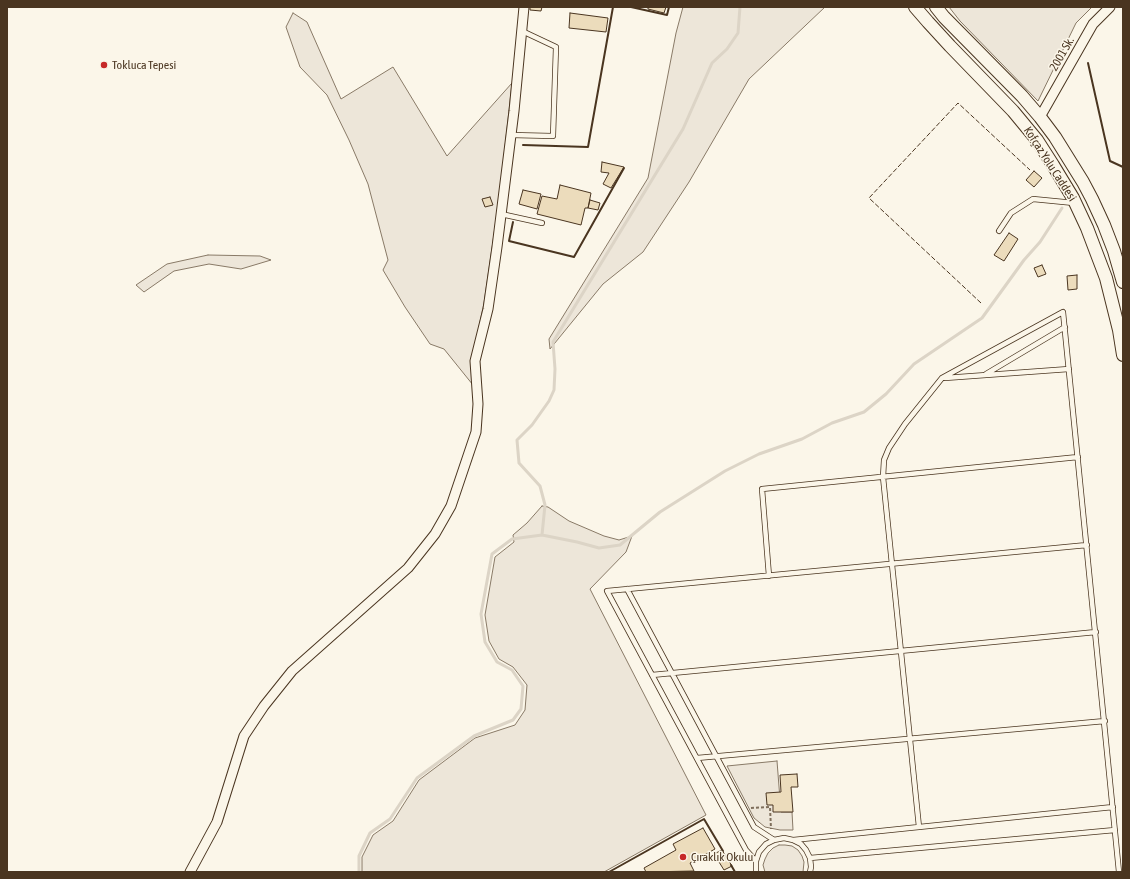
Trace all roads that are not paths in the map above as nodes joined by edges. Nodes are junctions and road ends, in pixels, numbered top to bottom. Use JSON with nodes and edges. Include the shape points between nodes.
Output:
{"nodes":[{"id":1,"x":524,"y":7,"type":"edge"},
{"id":2,"x":916,"y":7,"type":"edge"},
{"id":3,"x":936,"y":7,"type":"edge"},
{"id":4,"x":1110,"y":7,"type":"edge"},
{"id":5,"x":522,"y":30,"type":"junction"},
{"id":6,"x":1040,"y":117,"type":"junction"},
{"id":7,"x":511,"y":135,"type":"junction"},
{"id":8,"x":1075,"y":203,"type":"junction"},
{"id":9,"x":501,"y":214,"type":"junction"},
{"id":10,"x":542,"y":223,"type":"dead end"},
{"id":11,"x":999,"y":231,"type":"dead end"},
{"id":12,"x":1123,"y":282,"type":"edge"},
{"id":13,"x":1065,"y":327,"type":"junction"},
{"id":14,"x":1123,"y":355,"type":"edge"},
{"id":15,"x":1069,"y":369,"type":"junction"},
{"id":16,"x":984,"y":375,"type":"junction"},
{"id":17,"x":942,"y":378,"type":"junction"},
{"id":18,"x":1078,"y":457,"type":"junction"},
{"id":19,"x":883,"y":477,"type":"junction"},
{"id":20,"x":1087,"y":545,"type":"junction"},
{"id":21,"x":892,"y":564,"type":"junction"},
{"id":22,"x":769,"y":576,"type":"junction"},
{"id":23,"x":628,"y":589,"type":"junction"},
{"id":24,"x":1096,"y":632,"type":"junction"},
{"id":25,"x":901,"y":651,"type":"junction"},
{"id":26,"x":672,"y":673,"type":"junction"},
{"id":27,"x":652,"y":675,"type":"junction"},
{"id":28,"x":1104,"y":721,"type":"junction"},
{"id":29,"x":910,"y":739,"type":"junction"},
{"id":30,"x":716,"y":757,"type":"junction"},
{"id":31,"x":697,"y":758,"type":"junction"},
{"id":32,"x":1113,"y":807,"type":"junction"},
{"id":33,"x":919,"y":827,"type":"junction"},
{"id":34,"x":1115,"y":830,"type":"junction"},
{"id":35,"x":773,"y":839,"type":"junction"},
{"id":36,"x":793,"y":840,"type":"junction"},
{"id":37,"x":810,"y":858,"type":"junction"},
{"id":38,"x":756,"y":861,"type":"junction"},
{"id":39,"x":190,"y":872,"type":"edge"},
{"id":40,"x":756,"y":872,"type":"edge"},
{"id":41,"x":810,"y":872,"type":"edge"},
{"id":42,"x":1120,"y":872,"type":"edge"}],
"edges":[{"from":1,"to":5,"type":"street"},
{"from":2,"to":8,"type":"main road","name":"Kofçaz Yolu Caddesi","via":[[1037,140]]},
{"from":3,"to":6,"type":"main road","name":"Kofçaz Yolu Caddesi"},
{"from":4,"to":6,"type":"street","name":"2001 Sk.","via":[[1093,24]]},
{"from":5,"to":7,"type":"street"},
{"from":5,"to":7,"type":"lane","via":[[556,47],[552,136]]},
{"from":6,"to":12,"type":"main road","name":"Kofçaz Yolu Caddesi","via":[[1092,199]]},
{"from":7,"to":9,"type":"street"},
{"from":8,"to":11,"type":"lane","via":[[1033,199],[1010,213]]},
{"from":8,"to":14,"type":"main road","name":"Kofçaz Yolu Caddesi","via":[[1106,278]]},
{"from":9,"to":10,"type":"lane"},
{"from":9,"to":39,"type":"street","via":[[488,309],[476,361],[476,432],[450,506],[436,534],[408,568],[292,671],[264,706],[244,736],[218,822]]},
{"from":13,"to":15,"type":"lane"},
{"from":13,"to":16,"type":"lane"},
{"from":13,"to":17,"type":"lane","via":[[1063,312]]},
{"from":15,"to":16,"type":"lane"},
{"from":15,"to":18,"type":"lane"},
{"from":16,"to":17,"type":"lane"},
{"from":17,"to":19,"type":"lane","via":[[889,448],[884,460]]},
{"from":18,"to":19,"type":"lane"},
{"from":18,"to":20,"type":"lane"},
{"from":19,"to":21,"type":"lane"},
{"from":19,"to":22,"type":"lane","via":[[762,489]]},
{"from":20,"to":21,"type":"lane"},
{"from":20,"to":24,"type":"lane"},
{"from":21,"to":22,"type":"lane"},
{"from":21,"to":25,"type":"lane"},
{"from":22,"to":23,"type":"lane"},
{"from":23,"to":26,"type":"lane"},
{"from":23,"to":27,"type":"lane","via":[[607,591]]},
{"from":24,"to":25,"type":"lane"},
{"from":24,"to":28,"type":"lane"},
{"from":25,"to":26,"type":"lane"},
{"from":25,"to":29,"type":"lane"},
{"from":26,"to":27,"type":"lane"},
{"from":26,"to":30,"type":"lane"},
{"from":27,"to":31,"type":"lane"},
{"from":28,"to":29,"type":"lane"},
{"from":28,"to":32,"type":"lane"},
{"from":29,"to":30,"type":"lane"},
{"from":29,"to":33,"type":"lane"},
{"from":30,"to":31,"type":"lane"},
{"from":30,"to":35,"type":"lane","via":[[754,827]]},
{"from":31,"to":38,"type":"lane","via":[[746,850]]},
{"from":32,"to":33,"type":"lane"},
{"from":32,"to":34,"type":"lane"},
{"from":33,"to":36,"type":"lane"},
{"from":34,"to":37,"type":"lane"},
{"from":34,"to":42,"type":"lane"},
{"from":35,"to":36,"type":"lane"},
{"from":35,"to":38,"type":"lane","via":[[759,852]]},
{"from":36,"to":37,"type":"lane","via":[[806,850]]},
{"from":37,"to":41,"type":"lane"},
{"from":38,"to":40,"type":"lane"}]}
